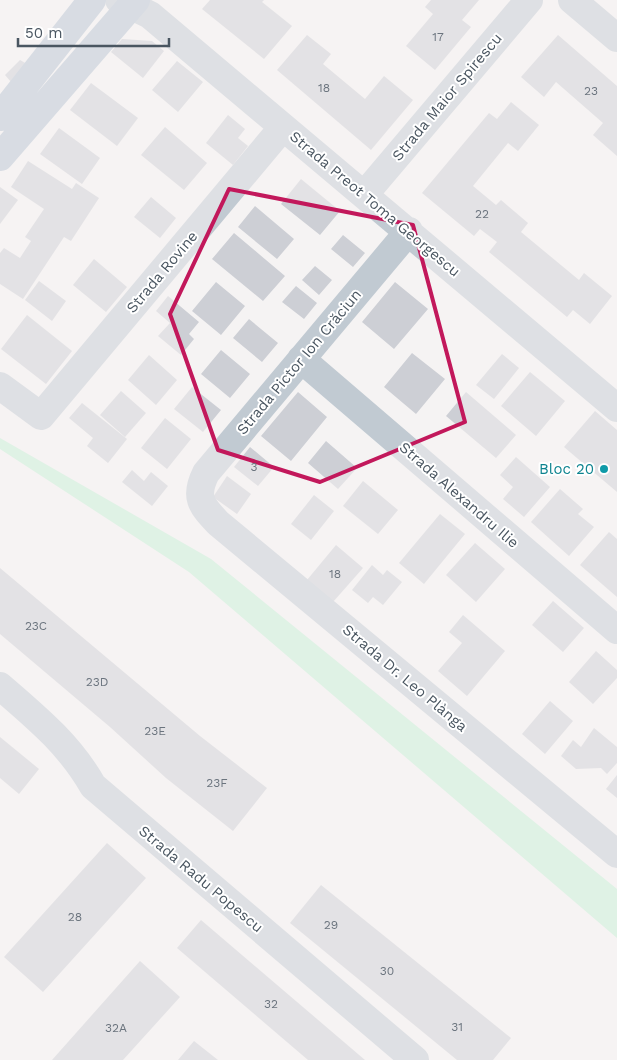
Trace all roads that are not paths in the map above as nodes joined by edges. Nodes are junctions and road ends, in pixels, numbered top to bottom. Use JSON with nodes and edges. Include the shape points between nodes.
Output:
{"nodes":[{"id":1,"x":92,"y":0,"type":"edge"},
{"id":2,"x":529,"y":0,"type":"edge"},
{"id":3,"x":572,"y":0,"type":"edge"},
{"id":4,"x":128,"y":2,"type":"edge"},
{"id":5,"x":617,"y":38,"type":"edge"},
{"id":6,"x":0,"y":117,"type":"edge"},
{"id":7,"x":283,"y":127,"type":"junction"},
{"id":8,"x":0,"y":157,"type":"edge"},
{"id":9,"x":364,"y":195,"type":"junction"},
{"id":10,"x":409,"y":232,"type":"junction"},
{"id":11,"x":301,"y":359,"type":"junction"},
{"id":12,"x":0,"y":386,"type":"edge"},
{"id":13,"x":617,"y":408,"type":"edge"},
{"id":14,"x":199,"y":497,"type":"joint"},
{"id":15,"x":617,"y":630,"type":"edge"},
{"id":16,"x":0,"y":686,"type":"edge"},
{"id":17,"x":617,"y":854,"type":"edge"},
{"id":18,"x":415,"y":1060,"type":"edge"}],
"edges":[{"from":1,"to":6,"type":"main road"},
{"from":2,"to":9,"type":"street","name":"Strada Maior Spirescu"},
{"from":3,"to":5,"type":"street"},
{"from":4,"to":7,"type":"street","name":"Strada Preot Toma Georgescu","via":[[150,15]]},
{"from":4,"to":8,"type":"main road"},
{"from":7,"to":9,"type":"street","name":"Strada Preot Toma Georgescu"},
{"from":7,"to":12,"type":"street","name":"Strada Rovine","via":[[41,416]]},
{"from":9,"to":10,"type":"street","name":"Strada Preot Toma Georgescu"},
{"from":10,"to":11,"type":"street","name":"Strada Pictor Ion Crăciun"},
{"from":10,"to":13,"type":"street","name":"Strada Preot Toma Georgescu"},
{"from":11,"to":14,"type":"street","name":"Strada Pictor Ion Crăciun","via":[[206,474],[200,485]]},
{"from":11,"to":15,"type":"street","name":"Strada Alexandru Ilie"},
{"from":14,"to":17,"type":"street","name":"Strada Dr. Leo Plànga","via":[[218,523]]},
{"from":16,"to":18,"type":"street","name":"Strada Radu Popescu","via":[[39,719],[79,761],[93,786]]}]}
